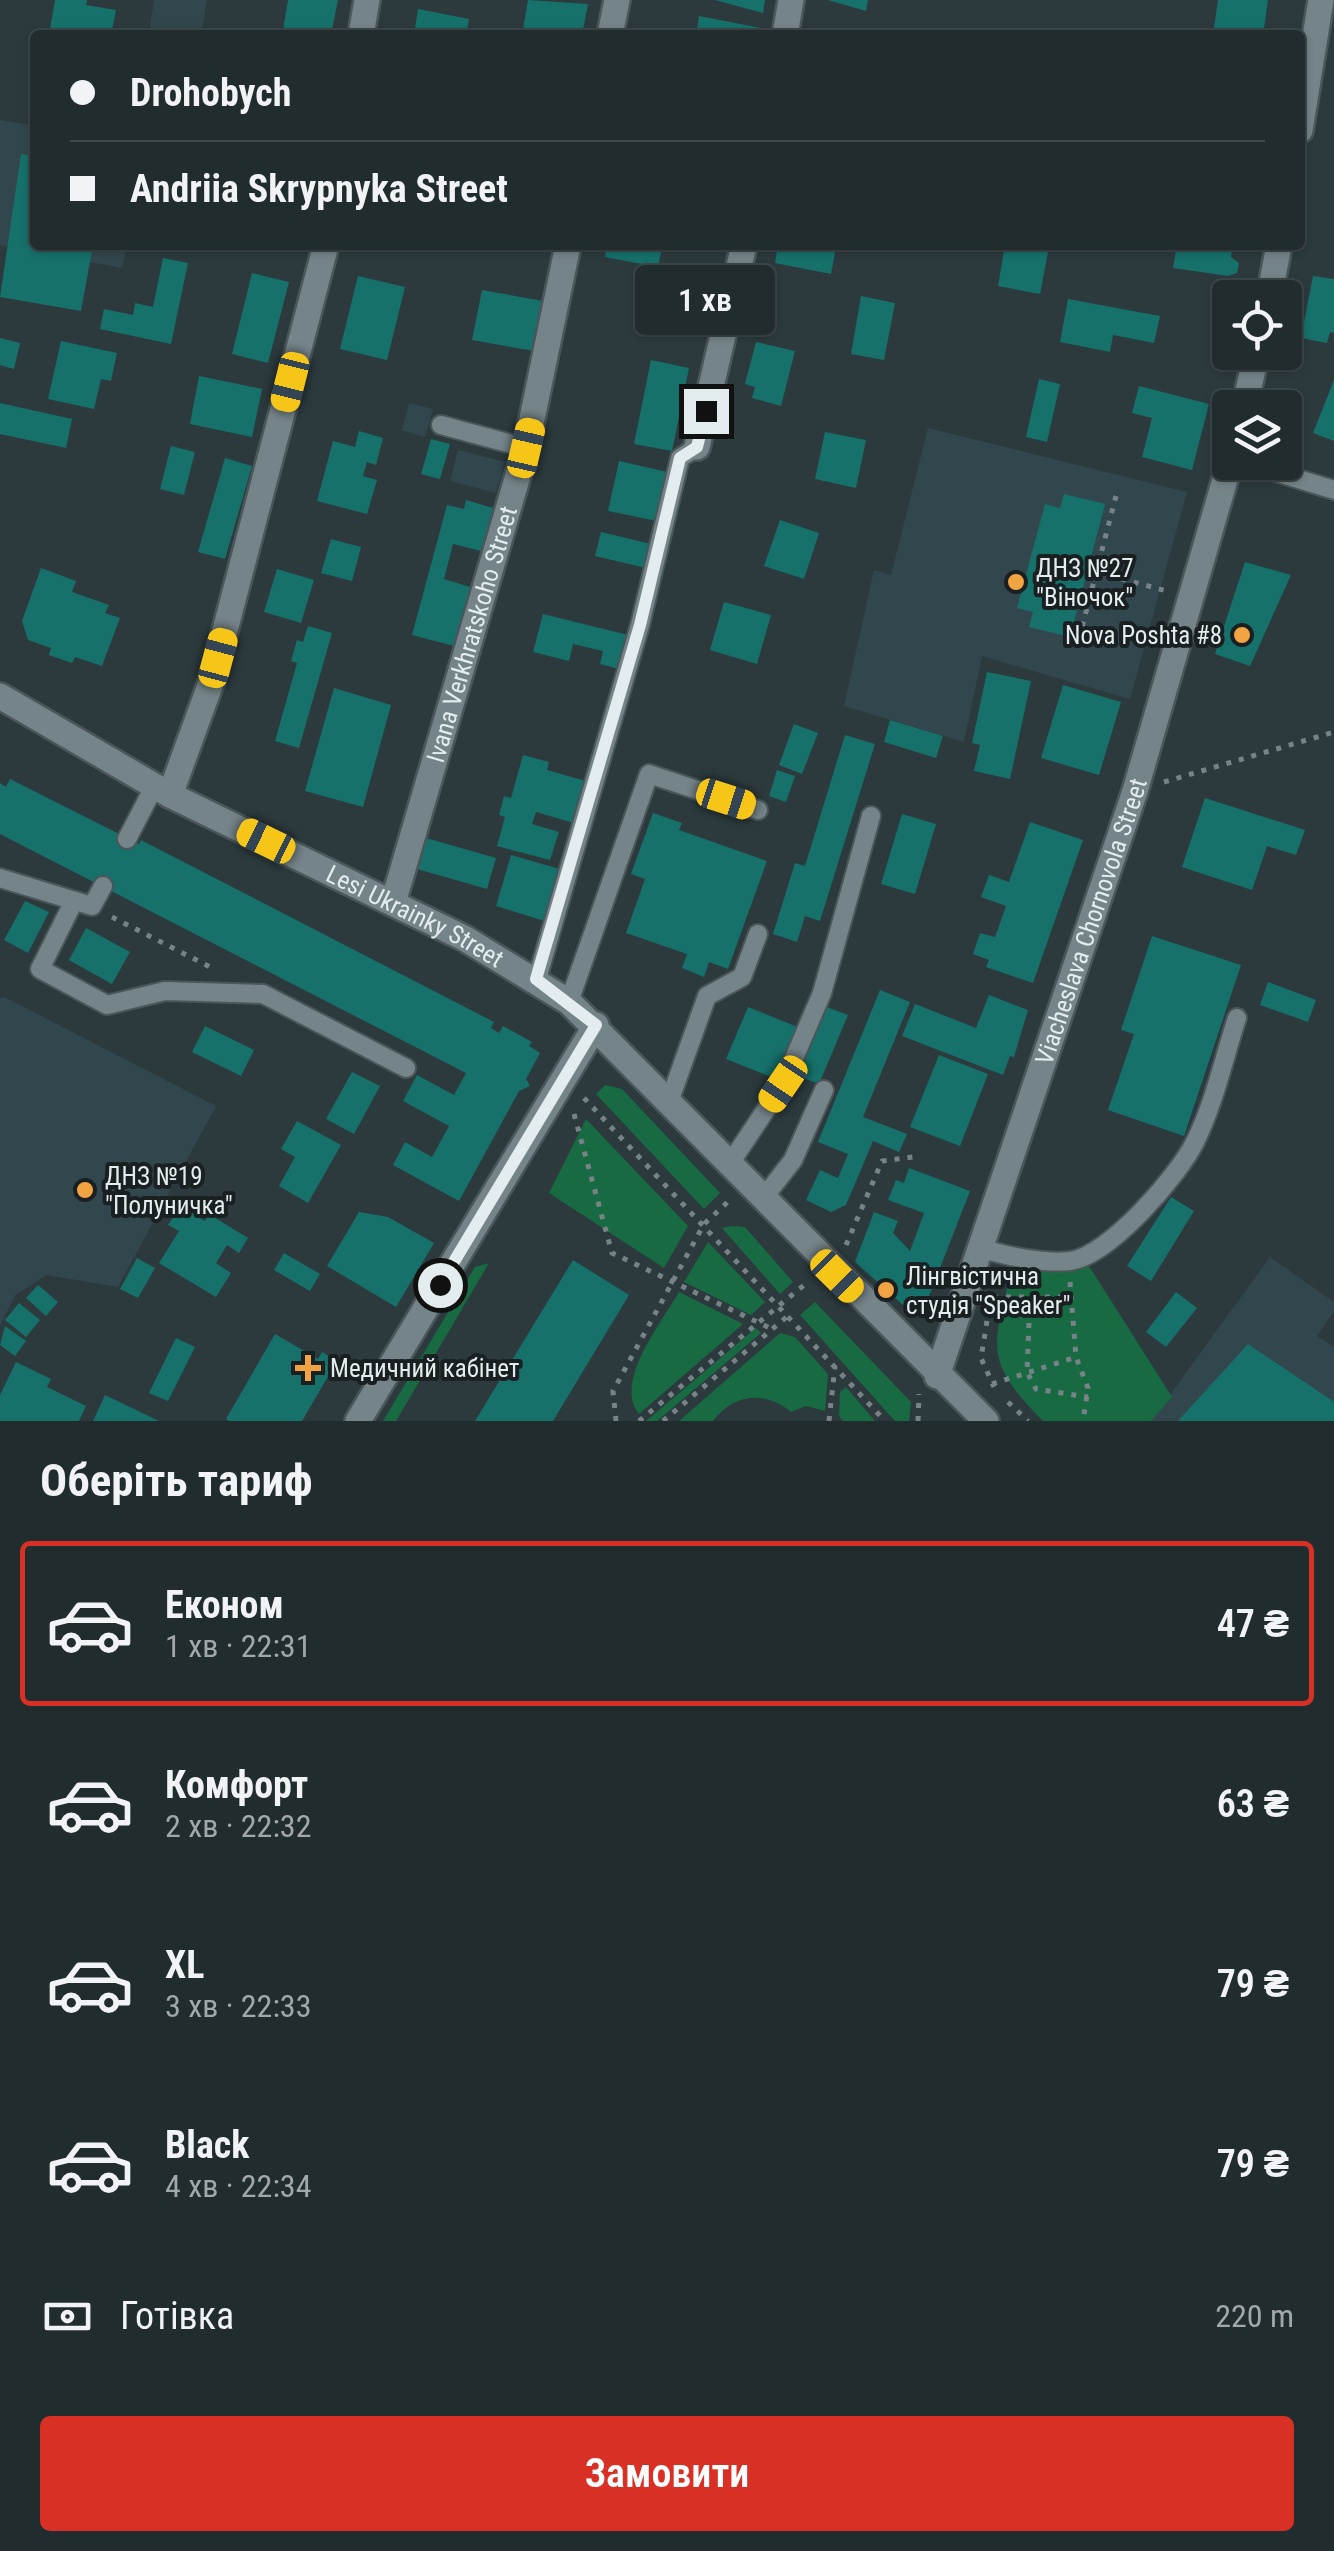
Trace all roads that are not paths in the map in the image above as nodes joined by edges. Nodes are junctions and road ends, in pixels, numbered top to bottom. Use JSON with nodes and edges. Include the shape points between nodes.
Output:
{"nodes":[{"id":1,"x":366,"y":0,"type":"edge"},
{"id":2,"x":617,"y":0,"type":"edge"},
{"id":3,"x":791,"y":0,"type":"edge"},
{"id":4,"x":1321,"y":0,"type":"edge"},
{"id":5,"x":362,"y":30,"type":"edge"},
{"id":6,"x":611,"y":30,"type":"edge"},
{"id":7,"x":785,"y":30,"type":"edge"},
{"id":8,"x":1305,"y":99,"type":"edge"},
{"id":9,"x":325,"y":250,"type":"edge"},
{"id":10,"x":567,"y":250,"type":"edge"},
{"id":11,"x":743,"y":250,"type":"edge"},
{"id":12,"x":1278,"y":250,"type":"edge"},
{"id":13,"x":1272,"y":280,"type":"edge"},
{"id":14,"x":441,"y":425,"type":"dead end"},
{"id":15,"x":697,"y":447,"type":"joint"},
{"id":16,"x":526,"y":448,"type":"junction"},
{"id":17,"x":1225,"y":480,"type":"edge"},
{"id":18,"x":1301,"y":480,"type":"edge"},
{"id":19,"x":1334,"y":490,"type":"edge"},
{"id":20,"x":0,"y":696,"type":"edge"},
{"id":21,"x":162,"y":791,"type":"junction"},
{"id":22,"x":758,"y":810,"type":"dead end"},
{"id":23,"x":871,"y":816,"type":"dead end"},
{"id":24,"x":127,"y":838,"type":"dead end"},
{"id":25,"x":0,"y":878,"type":"edge"},
{"id":26,"x":103,"y":886,"type":"dead end"},
{"id":27,"x":392,"y":902,"type":"junction"},
{"id":28,"x":83,"y":904,"type":"junction"},
{"id":29,"x":758,"y":934,"type":"dead end"},
{"id":30,"x":536,"y":979,"type":"junction"},
{"id":31,"x":568,"y":1002,"type":"junction"},
{"id":32,"x":1238,"y":1018,"type":"dead end"},
{"id":33,"x":596,"y":1025,"type":"junction"},
{"id":34,"x":406,"y":1068,"type":"dead end"},
{"id":35,"x":824,"y":1090,"type":"dead end"},
{"id":36,"x":669,"y":1102,"type":"junction"},
{"id":37,"x":728,"y":1165,"type":"junction"},
{"id":38,"x":762,"y":1200,"type":"junction"},
{"id":39,"x":980,"y":1248,"type":"junction"},
{"id":40,"x":928,"y":1383,"type":"junction"},
{"id":41,"x":358,"y":1421,"type":"edge"},
{"id":42,"x":986,"y":1421,"type":"edge"}],
"edges":[{"from":1,"to":5,"type":"street"},
{"from":2,"to":6,"type":"street"},
{"from":3,"to":7,"type":"street"},
{"from":4,"to":8,"type":"street"},
{"from":9,"to":21,"type":"street","via":[[212,680]]},
{"from":10,"to":16,"type":"street","name":"Ivana Verkhratskoho Street"},
{"from":11,"to":15,"type":"street"},
{"from":12,"to":13,"type":"street"},
{"from":14,"to":16,"type":"lane"},
{"from":15,"to":30,"type":"lane","via":[[680,458],[640,625]]},
{"from":16,"to":27,"type":"street","name":"Ivana Verkhratskoho Street"},
{"from":17,"to":39,"type":"street","name":"Viacheslava Chornovola Street","via":[[1135,791]]},
{"from":18,"to":19,"type":"lane"},
{"from":20,"to":21,"type":"street","name":"Lesi Ukrainky Street"},
{"from":21,"to":24,"type":"lane"},
{"from":21,"to":27,"type":"street","name":"Lesi Ukrainky Street"},
{"from":22,"to":31,"type":"lane","via":[[650,774]]},
{"from":23,"to":37,"type":"lane","via":[[822,993],[783,1084]]},
{"from":25,"to":28,"type":"lane"},
{"from":26,"to":28,"type":"lane"},
{"from":27,"to":30,"type":"street","name":"Lesi Ukrainky Street"},
{"from":28,"to":34,"type":"lane","via":[[40,969],[107,1006],[165,990],[263,994]]},
{"from":29,"to":36,"type":"lane","via":[[742,978],[707,996]]},
{"from":30,"to":31,"type":"street","name":"Lesi Ukrainky Street"},
{"from":31,"to":33,"type":"street","name":"Lesi Ukrainky Street"},
{"from":32,"to":39,"type":"lane","via":[[1196,1140],[1108,1243],[1068,1261]]},
{"from":33,"to":36,"type":"street","name":"Lesi Ukrainky Street"},
{"from":33,"to":41,"type":"street"},
{"from":35,"to":38,"type":"lane","via":[[793,1160]]},
{"from":36,"to":37,"type":"street","name":"Lesi Ukrainky Street"},
{"from":37,"to":38,"type":"street","name":"Lesi Ukrainky Street"},
{"from":38,"to":40,"type":"street","name":"Lesi Ukrainky Street"},
{"from":39,"to":40,"type":"street","name":"Viacheslava Chornovola Street"},
{"from":40,"to":42,"type":"street","name":"Lesi Ukrainky Street"}]}
